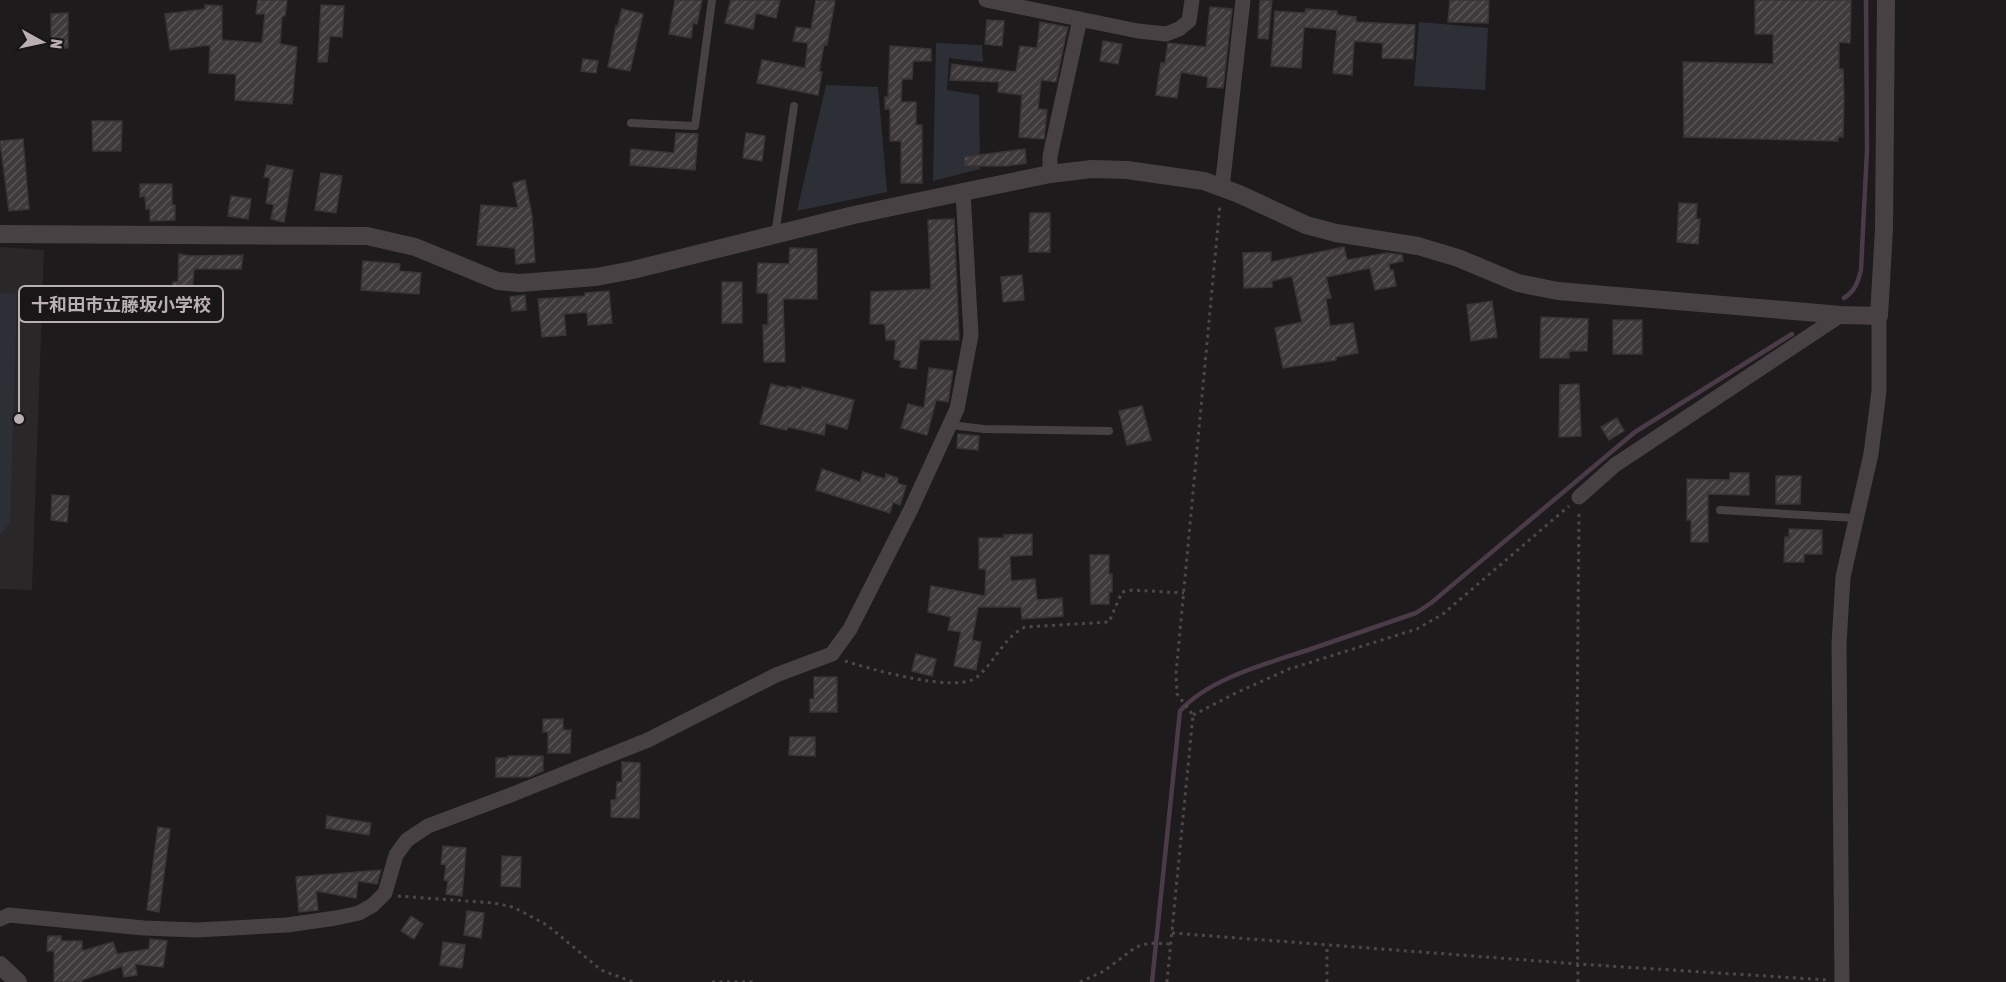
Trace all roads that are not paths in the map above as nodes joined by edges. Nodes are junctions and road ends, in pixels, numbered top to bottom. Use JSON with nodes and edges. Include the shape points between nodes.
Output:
{"nodes":[{"id":1,"x":712,"y":0,"type":"edge"},
{"id":2,"x":986,"y":0,"type":"edge"},
{"id":3,"x":1192,"y":0,"type":"edge"},
{"id":4,"x":1243,"y":0,"type":"edge"},
{"id":5,"x":1886,"y":0,"type":"edge"},
{"id":6,"x":1080,"y":19,"type":"junction"},
{"id":7,"x":794,"y":106,"type":"dead end"},
{"id":8,"x":631,"y":123,"type":"dead end"},
{"id":9,"x":1050,"y":174,"type":"junction"},
{"id":10,"x":1222,"y":188,"type":"junction"},
{"id":11,"x":963,"y":192,"type":"junction"},
{"id":12,"x":0,"y":234,"type":"edge"},
{"id":13,"x":775,"y":235,"type":"junction"},
{"id":14,"x":1841,"y":315,"type":"junction"},
{"id":15,"x":1880,"y":316,"type":"junction"},
{"id":16,"x":950,"y":425,"type":"junction"},
{"id":17,"x":1109,"y":431,"type":"dead end"},
{"id":18,"x":1579,"y":497,"type":"road end"},
{"id":19,"x":1720,"y":510,"type":"dead end"},
{"id":20,"x":1855,"y":518,"type":"junction"},
{"id":21,"x":0,"y":920,"type":"edge"},
{"id":22,"x":0,"y":965,"type":"edge"},
{"id":23,"x":18,"y":982,"type":"edge"},
{"id":24,"x":1846,"y":982,"type":"edge"}],
"edges":[{"from":1,"to":8,"type":"lane","via":[[695,126]]},
{"from":2,"to":6,"type":"street"},
{"from":3,"to":6,"type":"street","via":[[1189,21],[1166,34]]},
{"from":4,"to":10,"type":"street"},
{"from":5,"to":15,"type":"street"},
{"from":6,"to":9,"type":"street","via":[[1050,156]]},
{"from":7,"to":13,"type":"lane"},
{"from":9,"to":10,"type":"street","via":[[1127,170],[1204,181]]},
{"from":9,"to":11,"type":"street"},
{"from":10,"to":14,"type":"street","via":[[1306,225],[1418,246],[1518,283],[1558,291]]},
{"from":11,"to":13,"type":"street"},
{"from":11,"to":16,"type":"street","via":[[971,335]]},
{"from":12,"to":13,"type":"street","via":[[367,236],[416,247],[498,281],[520,283],[596,277]]},
{"from":14,"to":15,"type":"street"},
{"from":14,"to":18,"type":"street","via":[[1615,465]]},
{"from":15,"to":20,"type":"street","via":[[1879,391],[1871,454]]},
{"from":16,"to":17,"type":"lane"},
{"from":16,"to":21,"type":"street","via":[[850,629],[832,654],[776,675],[648,740],[428,826],[407,840],[396,855],[385,893],[359,913],[287,924],[197,930],[9,915]]},
{"from":19,"to":20,"type":"lane"},
{"from":20,"to":24,"type":"street","via":[[1843,577],[1839,644]]},
{"from":22,"to":23,"type":"street"}]}
